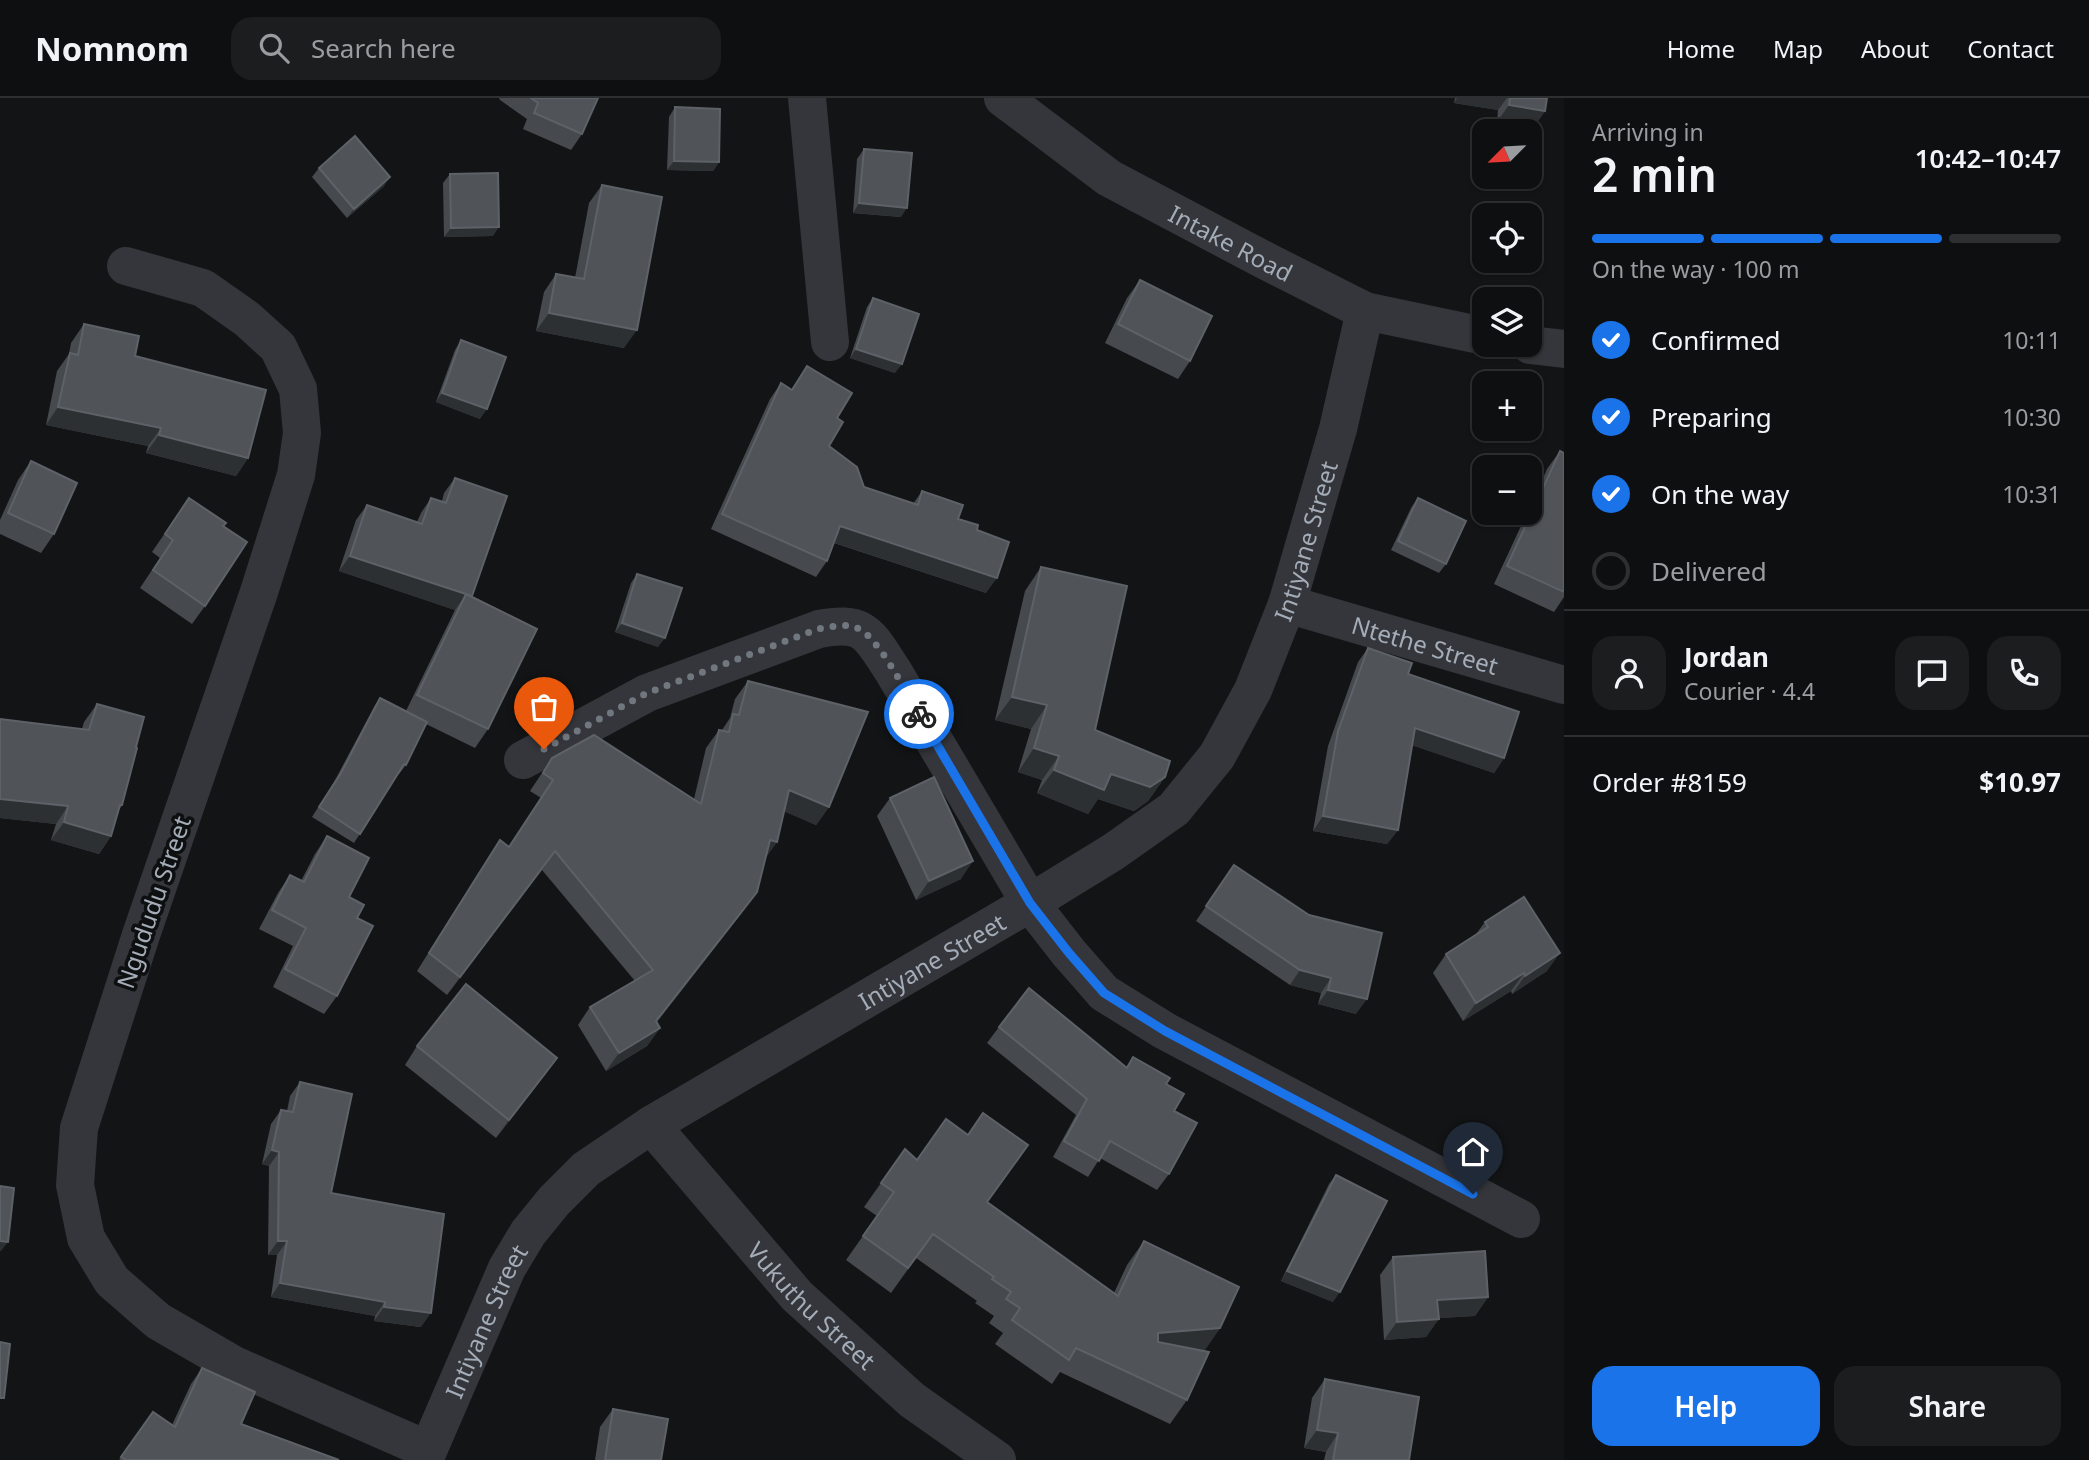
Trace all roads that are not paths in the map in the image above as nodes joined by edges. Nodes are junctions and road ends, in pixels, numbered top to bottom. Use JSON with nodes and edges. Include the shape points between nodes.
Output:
{"nodes":[{"id":1,"x":807,"y":98,"type":"edge"},
{"id":2,"x":1003,"y":98,"type":"edge"},
{"id":3,"x":126,"y":266,"type":"dead end"},
{"id":4,"x":1365,"y":311,"type":"junction"},
{"id":5,"x":1472,"y":333,"type":"edge"},
{"id":6,"x":830,"y":342,"type":"dead end"},
{"id":7,"x":1542,"y":346,"type":"edge"},
{"id":8,"x":1564,"y":349,"type":"edge"},
{"id":9,"x":1287,"y":604,"type":"junction"},
{"id":10,"x":1564,"y":685,"type":"edge"},
{"id":11,"x":523,"y":760,"type":"dead end"},
{"id":12,"x":1030,"y":903,"type":"junction"},
{"id":13,"x":651,"y":1125,"type":"junction"},
{"id":14,"x":1521,"y":1219,"type":"dead end"},
{"id":15,"x":426,"y":1455,"type":"edge"},
{"id":16,"x":997,"y":1460,"type":"edge"}],
"edges":[{"from":1,"to":6,"type":"street"},
{"from":2,"to":4,"type":"street","name":"Intake Road","via":[[1109,178]]},
{"from":3,"to":15,"type":"street","name":"Ngududu Street","via":[[203,288],[278,347],[298,390],[302,433],[296,475],[264,579],[79,1128],[75,1185],[86,1238],[112,1281],[158,1321],[234,1365]]},
{"from":4,"to":5,"type":"street","name":"Intake Road"},
{"from":4,"to":9,"type":"street","name":"Intiyane Street","via":[[1338,429]]},
{"from":7,"to":8,"type":"street"},
{"from":9,"to":10,"type":"street","name":"Ntethe Street"},
{"from":9,"to":12,"type":"street","name":"Intiyane Street","via":[[1253,690],[1217,756],[1174,809]]},
{"from":11,"to":12,"type":"street","via":[[647,693],[818,629],[856,627],[871,637],[893,671]]},
{"from":12,"to":13,"type":"street","name":"Intiyane Street"},
{"from":12,"to":14,"type":"street","via":[[1104,993],[1165,1031]]},
{"from":13,"to":15,"type":"street","name":"Intiyane Street","via":[[586,1169],[528,1233],[507,1268]]},
{"from":13,"to":16,"type":"street","name":"Vukuthu Street","via":[[797,1296],[912,1400]]}]}
